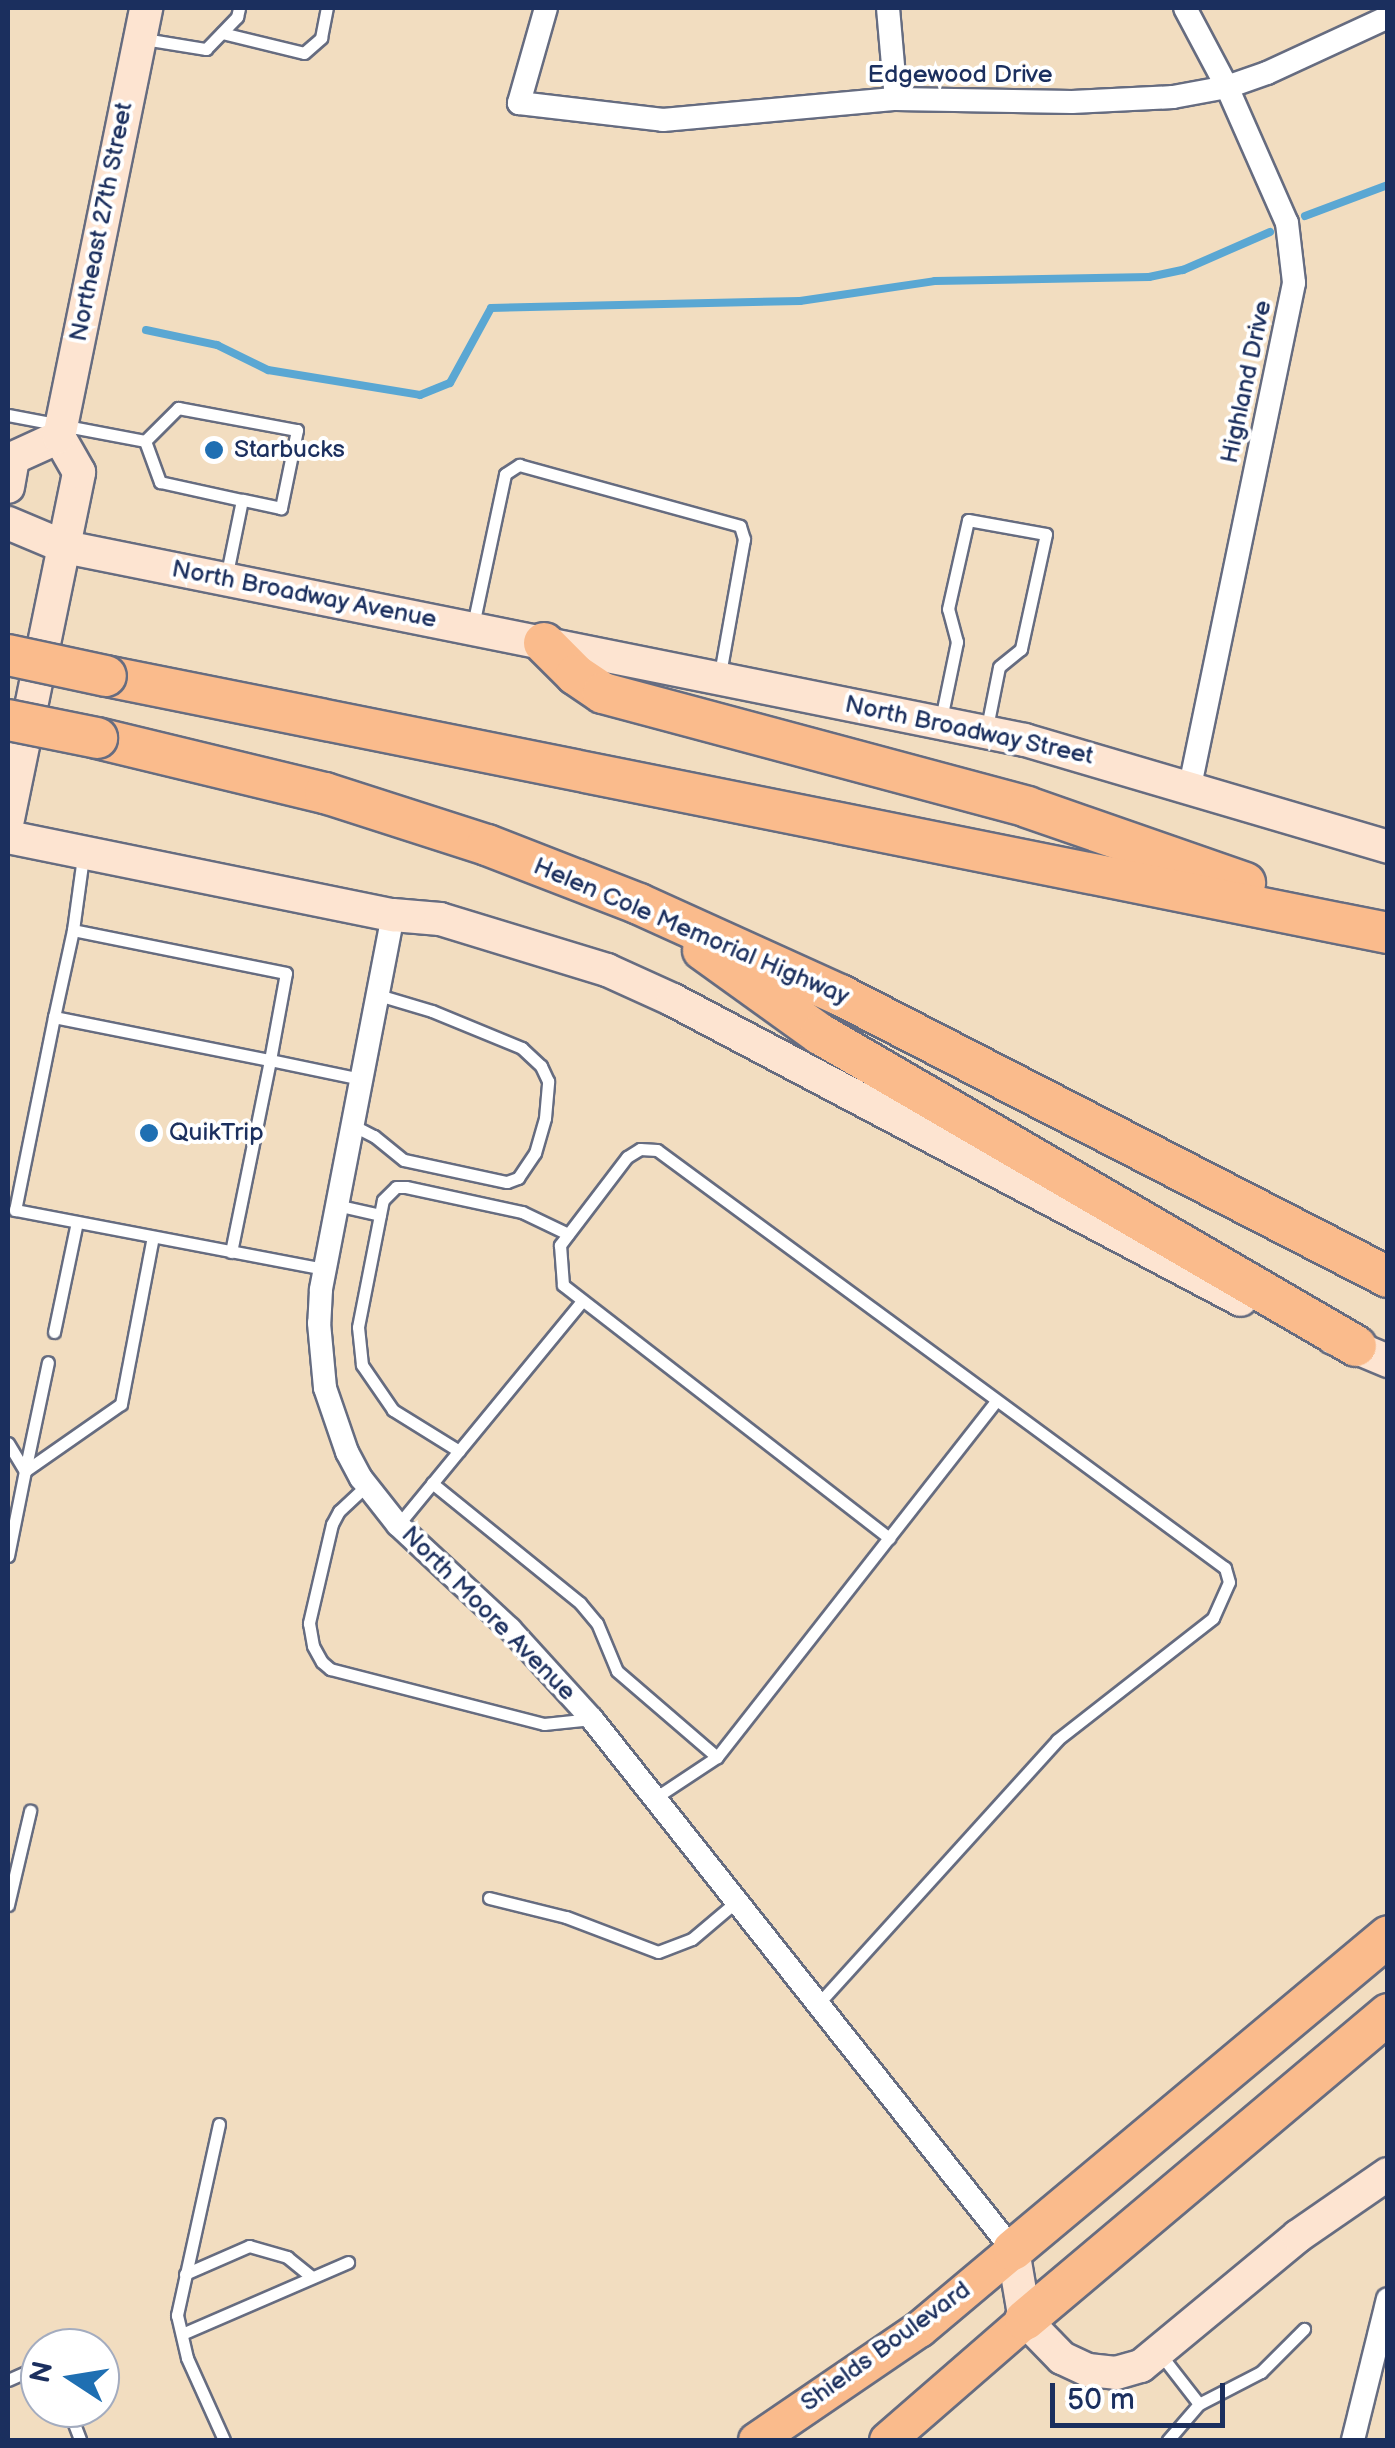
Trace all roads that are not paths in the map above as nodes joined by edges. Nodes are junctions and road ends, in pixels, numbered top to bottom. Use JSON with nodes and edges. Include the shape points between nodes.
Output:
{"nodes":[{"id":1,"x":239,"y":8,"type":"edge"},
{"id":2,"x":327,"y":8,"type":"edge"},
{"id":3,"x":546,"y":8,"type":"edge"},
{"id":4,"x":888,"y":8,"type":"edge"},
{"id":5,"x":1185,"y":8,"type":"edge"},
{"id":6,"x":1388,"y":17,"type":"edge"},
{"id":7,"x":143,"y":23,"type":"edge"},
{"id":8,"x":222,"y":32,"type":"junction"},
{"id":9,"x":1227,"y":87,"type":"junction"},
{"id":10,"x":896,"y":99,"type":"junction"},
{"id":11,"x":8,"y":414,"type":"edge"},
{"id":12,"x":60,"y":431,"type":"junction"},
{"id":13,"x":144,"y":441,"type":"junction"},
{"id":14,"x":8,"y":487,"type":"edge"},
{"id":15,"x":242,"y":500,"type":"junction"},
{"id":16,"x":8,"y":523,"type":"edge"},
{"id":17,"x":65,"y":547,"type":"junction"},
{"id":18,"x":225,"y":580,"type":"junction"},
{"id":19,"x":472,"y":629,"type":"junction"},
{"id":20,"x":544,"y":643,"type":"junction"},
{"id":21,"x":8,"y":655,"type":"edge"},
{"id":22,"x":719,"y":678,"type":"junction"},
{"id":23,"x":8,"y":720,"type":"edge"},
{"id":24,"x":940,"y":723,"type":"junction"},
{"id":25,"x":986,"y":732,"type":"junction"},
{"id":26,"x":1190,"y":786,"type":"junction"},
{"id":27,"x":8,"y":819,"type":"edge"},
{"id":28,"x":8,"y":837,"type":"edge"},
{"id":29,"x":1388,"y":847,"type":"edge"},
{"id":30,"x":84,"y":853,"type":"junction"},
{"id":31,"x":639,"y":904,"type":"junction"},
{"id":32,"x":393,"y":915,"type":"junction"},
{"id":33,"x":73,"y":930,"type":"junction"},
{"id":34,"x":1386,"y":933,"type":"edge"},
{"id":35,"x":378,"y":996,"type":"junction"},
{"id":36,"x":54,"y":1017,"type":"junction"},
{"id":37,"x":270,"y":1060,"type":"junction"},
{"id":38,"x":361,"y":1078,"type":"junction"},
{"id":39,"x":352,"y":1125,"type":"junction"},
{"id":40,"x":8,"y":1174,"type":"edge"},
{"id":41,"x":22,"y":1177,"type":"junction"},
{"id":42,"x":336,"y":1206,"type":"junction"},
{"id":43,"x":11,"y":1215,"type":"edge"},
{"id":44,"x":380,"y":1215,"type":"junction"},
{"id":45,"x":77,"y":1222,"type":"junction"},
{"id":46,"x":568,"y":1234,"type":"junction"},
{"id":47,"x":154,"y":1236,"type":"junction"},
{"id":48,"x":231,"y":1252,"type":"junction"},
{"id":49,"x":323,"y":1269,"type":"junction"},
{"id":50,"x":1388,"y":1278,"type":"edge"},
{"id":51,"x":582,"y":1302,"type":"junction"},
{"id":52,"x":54,"y":1332,"type":"dead end"},
{"id":53,"x":1372,"y":1353,"type":"edge"},
{"id":54,"x":48,"y":1362,"type":"dead end"},
{"id":55,"x":996,"y":1401,"type":"junction"},
{"id":56,"x":8,"y":1443,"type":"edge"},
{"id":57,"x":458,"y":1451,"type":"junction"},
{"id":58,"x":26,"y":1470,"type":"junction"},
{"id":59,"x":432,"y":1484,"type":"junction"},
{"id":60,"x":367,"y":1485,"type":"junction"},
{"id":61,"x":398,"y":1524,"type":"junction"},
{"id":62,"x":889,"y":1538,"type":"junction"},
{"id":63,"x":8,"y":1556,"type":"edge"},
{"id":64,"x":592,"y":1719,"type":"junction"},
{"id":65,"x":717,"y":1757,"type":"junction"},
{"id":66,"x":655,"y":1798,"type":"junction"},
{"id":67,"x":30,"y":1811,"type":"dead end"},
{"id":68,"x":489,"y":1898,"type":"dead end"},
{"id":69,"x":737,"y":1901,"type":"junction"},
{"id":70,"x":8,"y":1904,"type":"edge"},
{"id":71,"x":1388,"y":1936,"type":"edge"},
{"id":72,"x":818,"y":2004,"type":"junction"},
{"id":73,"x":1388,"y":2014,"type":"edge"},
{"id":74,"x":219,"y":2124,"type":"dead end"},
{"id":75,"x":1388,"y":2174,"type":"edge"},
{"id":76,"x":1013,"y":2250,"type":"junction"},
{"id":77,"x":348,"y":2262,"type":"dead end"},
{"id":78,"x":185,"y":2274,"type":"junction"},
{"id":79,"x":312,"y":2277,"type":"junction"},
{"id":80,"x":1388,"y":2299,"type":"edge"},
{"id":81,"x":1024,"y":2320,"type":"junction"},
{"id":82,"x":1304,"y":2329,"type":"dead end"},
{"id":83,"x":182,"y":2334,"type":"junction"},
{"id":84,"x":1158,"y":2352,"type":"junction"},
{"id":85,"x":1200,"y":2404,"type":"junction"},
{"id":86,"x":224,"y":2440,"type":"edge"},
{"id":87,"x":756,"y":2440,"type":"edge"},
{"id":88,"x":887,"y":2440,"type":"edge"},
{"id":89,"x":1168,"y":2440,"type":"edge"},
{"id":90,"x":1353,"y":2440,"type":"edge"}],
"edges":[{"from":1,"to":8,"type":"lane"},
{"from":2,"to":8,"type":"lane","via":[[321,38],[304,54]]},
{"from":3,"to":10,"type":"street","name":"Edgewood Drive","via":[[519,103],[663,120]]},
{"from":4,"to":10,"type":"street"},
{"from":5,"to":9,"type":"street","name":"Highland Drive"},
{"from":6,"to":9,"type":"street","name":"Edgewood Drive"},
{"from":7,"to":8,"type":"lane","via":[[206,49]]},
{"from":7,"to":12,"type":"main road","name":"Northeast 27th Street"},
{"from":9,"to":10,"type":"street","name":"Edgewood Drive","via":[[1144,100]]},
{"from":9,"to":26,"type":"street","name":"Highland Drive","via":[[1287,223],[1294,283]]},
{"from":11,"to":12,"type":"lane"},
{"from":12,"to":13,"type":"lane"},
{"from":12,"to":14,"type":"main road","via":[[13,458]]},
{"from":12,"to":17,"type":"main road","via":[[79,472]]},
{"from":13,"to":15,"type":"lane","via":[[160,482]]},
{"from":13,"to":15,"type":"lane","via":[[178,408],[298,430],[282,508]]},
{"from":15,"to":18,"type":"lane"},
{"from":16,"to":17,"type":"main road","name":"North Broadway Avenue"},
{"from":17,"to":18,"type":"main road","name":"North Broadway Avenue"},
{"from":17,"to":27,"type":"main road"},
{"from":18,"to":19,"type":"main road","name":"North Broadway Avenue"},
{"from":19,"to":20,"type":"main road","name":"North Broadway Avenue"},
{"from":19,"to":22,"type":"lane","via":[[504,474],[518,465],[740,526],[744,539]]},
{"from":20,"to":22,"type":"main road","name":"North Broadway Street"},
{"from":20,"to":34,"type":"highway","via":[[576,675],[621,699],[1027,806]]},
{"from":21,"to":34,"type":"highway","bridge":true},
{"from":22,"to":24,"type":"main road","name":"North Broadway Street"},
{"from":23,"to":31,"type":"highway","name":"Helen Cole Memorial Highway","bridge":true,"via":[[325,793]]},
{"from":24,"to":25,"type":"main road","name":"North Broadway Street"},
{"from":24,"to":25,"type":"lane","via":[[957,642],[948,609],[968,520],[1046,534],[1021,649],[999,666]]},
{"from":25,"to":26,"type":"main road","name":"North Broadway Street"},
{"from":26,"to":29,"type":"main road","name":"North Broadway Street"},
{"from":28,"to":30,"type":"main road"},
{"from":30,"to":32,"type":"main road"},
{"from":30,"to":33,"type":"lane"},
{"from":31,"to":50,"type":"highway","name":"Helen Cole Memorial Highway","via":[[840,995]]},
{"from":31,"to":53,"type":"highway","via":[[820,1034]]},
{"from":32,"to":35,"type":"street","name":"North Moore Avenue"},
{"from":32,"to":53,"type":"main road","via":[[496,933],[606,970],[1267,1314]]},
{"from":33,"to":36,"type":"lane"},
{"from":33,"to":37,"type":"lane","via":[[130,948],[286,973]]},
{"from":35,"to":38,"type":"street","name":"North Moore Avenue"},
{"from":35,"to":39,"type":"lane","via":[[522,1048],[548,1080],[545,1118],[535,1153],[518,1178],[507,1182],[404,1160]]},
{"from":36,"to":37,"type":"lane","via":[[116,1022]]},
{"from":36,"to":41,"type":"lane"},
{"from":37,"to":38,"type":"lane"},
{"from":37,"to":48,"type":"lane"},
{"from":38,"to":39,"type":"street","name":"North Moore Avenue"},
{"from":39,"to":42,"type":"street","name":"North Moore Avenue"},
{"from":40,"to":41,"type":"lane"},
{"from":41,"to":43,"type":"lane"},
{"from":42,"to":44,"type":"lane"},
{"from":42,"to":49,"type":"street","name":"North Moore Avenue"},
{"from":43,"to":45,"type":"lane"},
{"from":44,"to":46,"type":"lane","via":[[387,1193],[406,1187],[522,1212]]},
{"from":44,"to":57,"type":"lane","via":[[358,1327],[362,1365],[393,1410]]},
{"from":45,"to":47,"type":"lane"},
{"from":45,"to":52,"type":"lane"},
{"from":46,"to":51,"type":"lane","via":[[559,1267],[563,1285]]},
{"from":46,"to":55,"type":"lane","via":[[627,1156],[657,1150]]},
{"from":47,"to":48,"type":"lane"},
{"from":47,"to":58,"type":"lane","via":[[121,1404]]},
{"from":48,"to":49,"type":"lane"},
{"from":49,"to":60,"type":"street","name":"North Moore Avenue","via":[[325,1388],[332,1420]]},
{"from":51,"to":57,"type":"lane"},
{"from":51,"to":62,"type":"lane"},
{"from":54,"to":58,"type":"lane"},
{"from":55,"to":62,"type":"lane"},
{"from":55,"to":72,"type":"lane","via":[[1225,1568],[1230,1582],[1213,1618],[1057,1740]]},
{"from":56,"to":58,"type":"lane"},
{"from":57,"to":59,"type":"lane"},
{"from":58,"to":63,"type":"lane"},
{"from":59,"to":61,"type":"lane"},
{"from":59,"to":65,"type":"lane","via":[[580,1602],[617,1671]]},
{"from":60,"to":61,"type":"street","name":"North Moore Avenue"},
{"from":60,"to":64,"type":"lane","via":[[332,1524],[310,1623],[322,1662],[544,1724]]},
{"from":61,"to":64,"type":"street","name":"North Moore Avenue","via":[[510,1629]]},
{"from":62,"to":65,"type":"lane"},
{"from":64,"to":66,"type":"street","name":"North Moore Avenue"},
{"from":65,"to":66,"type":"lane"},
{"from":66,"to":69,"type":"street","name":"North Moore Avenue"},
{"from":67,"to":70,"type":"lane"},
{"from":68,"to":69,"type":"lane","via":[[658,1952],[692,1939]]},
{"from":69,"to":72,"type":"street","name":"North Moore Avenue"},
{"from":71,"to":76,"type":"highway"},
{"from":72,"to":76,"type":"street","name":"North Moore Avenue"},
{"from":73,"to":81,"type":"highway"},
{"from":74,"to":78,"type":"lane"},
{"from":75,"to":84,"type":"main road","via":[[1284,2247]]},
{"from":76,"to":81,"type":"main road"},
{"from":76,"to":87,"type":"main road","name":"Shields Boulevard","via":[[919,2329]]},
{"from":77,"to":79,"type":"lane"},
{"from":78,"to":79,"type":"lane","via":[[249,2246],[287,2256]]},
{"from":78,"to":83,"type":"lane","via":[[177,2314]]},
{"from":79,"to":83,"type":"lane"},
{"from":80,"to":90,"type":"street"},
{"from":81,"to":84,"type":"main road","via":[[1062,2358],[1088,2370],[1127,2370]]},
{"from":81,"to":88,"type":"main road"},
{"from":82,"to":85,"type":"lane","via":[[1261,2372]]},
{"from":83,"to":86,"type":"lane"},
{"from":84,"to":85,"type":"lane"},
{"from":85,"to":89,"type":"lane"}]}
